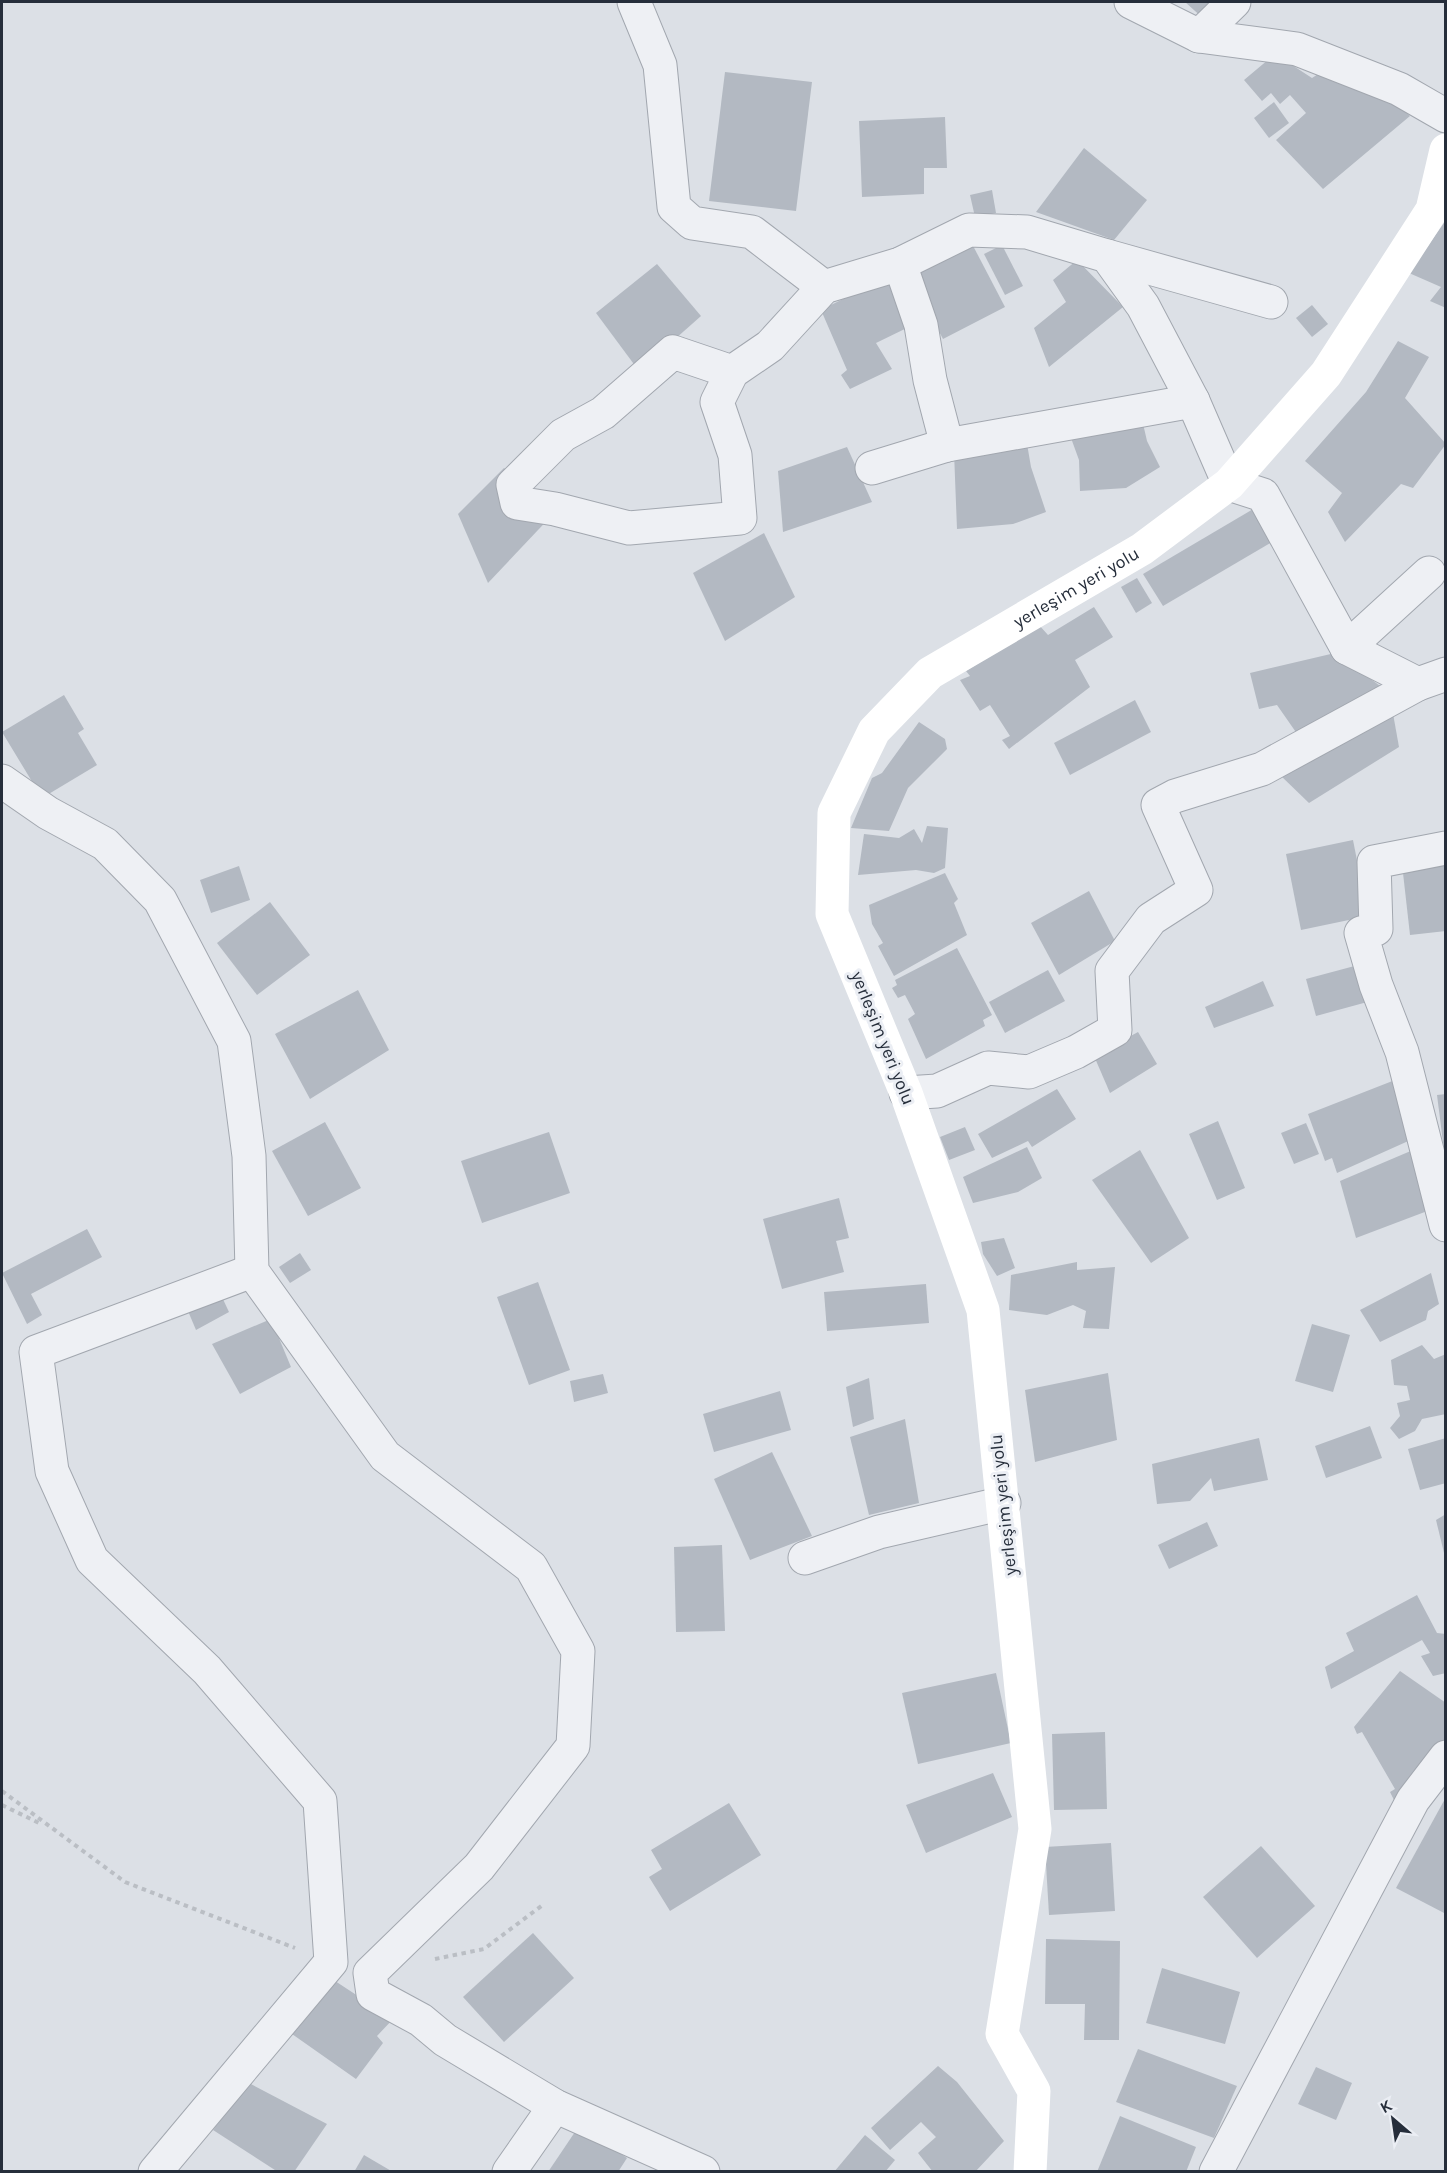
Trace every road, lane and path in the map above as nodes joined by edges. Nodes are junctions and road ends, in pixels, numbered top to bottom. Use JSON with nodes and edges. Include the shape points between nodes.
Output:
{"nodes":[{"id":1,"x":634,"y":2,"type":"edge"},
{"id":2,"x":1131,"y":2,"type":"edge"},
{"id":3,"x":1234,"y":2,"type":"edge"},
{"id":4,"x":1199,"y":36,"type":"junction"},
{"id":5,"x":1446,"y":116,"type":"edge"},
{"id":6,"x":1446,"y":150,"type":"edge"},
{"id":7,"x":1107,"y":256,"type":"junction"},
{"id":8,"x":900,"y":264,"type":"junction"},
{"id":9,"x":824,"y":286,"type":"junction"},
{"id":10,"x":1271,"y":302,"type":"dead end"},
{"id":11,"x":732,"y":372,"type":"junction"},
{"id":12,"x":1193,"y":400,"type":"junction"},
{"id":13,"x":947,"y":445,"type":"junction"},
{"id":14,"x":872,"y":468,"type":"dead end"},
{"id":15,"x":1228,"y":484,"type":"junction"},
{"id":16,"x":1429,"y":573,"type":"dead end"},
{"id":17,"x":1347,"y":648,"type":"junction"},
{"id":18,"x":1432,"y":679,"type":"edge"},
{"id":19,"x":2,"y":781,"type":"edge"},
{"id":20,"x":1446,"y":848,"type":"edge"},
{"id":21,"x":906,"y":1093,"type":"junction"},
{"id":22,"x":1446,"y":1226,"type":"edge"},
{"id":23,"x":252,"y":1271,"type":"junction"},
{"id":24,"x":1004,"y":1503,"type":"junction"},
{"id":25,"x":805,"y":1558,"type":"dead end"},
{"id":26,"x":1446,"y":1757,"type":"edge"},
{"id":27,"x":2,"y":1791,"type":"edge"},
{"id":28,"x":2,"y":1805,"type":"edge"},
{"id":29,"x":50,"y":1829,"type":"junction"},
{"id":30,"x":544,"y":1904,"type":"dead end"},
{"id":31,"x":427,"y":1961,"type":"dead end"},
{"id":32,"x":331,"y":1962,"type":"junction"},
{"id":33,"x":555,"y":2106,"type":"junction"},
{"id":34,"x":155,"y":2172,"type":"edge"},
{"id":35,"x":509,"y":2172,"type":"edge"},
{"id":36,"x":703,"y":2172,"type":"edge"},
{"id":37,"x":1030,"y":2172,"type":"edge"},
{"id":38,"x":1216,"y":2172,"type":"edge"}],
"edges":[{"from":1,"to":9,"type":"street","via":[[660,65],[674,207],[692,223],[752,232]]},
{"from":2,"to":4,"type":"street"},
{"from":3,"to":4,"type":"street"},
{"from":4,"to":5,"type":"street","via":[[1297,49],[1399,89]]},
{"from":6,"to":15,"type":"street","name":"yerleşim yeri yolu","via":[[1432,210],[1326,374]]},
{"from":7,"to":8,"type":"street","via":[[1027,232],[969,230]]},
{"from":7,"to":10,"type":"street"},
{"from":7,"to":12,"type":"street","via":[[1143,306]]},
{"from":8,"to":9,"type":"street"},
{"from":8,"to":13,"type":"street","via":[[921,325]]},
{"from":9,"to":11,"type":"street","via":[[770,346]]},
{"from":11,"to":11,"type":"street","via":[[717,402],[735,454],[740,518],[629,528],[517,503],[513,485],[563,435],[603,413],[673,352]]},
{"from":12,"to":13,"type":"street"},
{"from":12,"to":15,"type":"street"},
{"from":13,"to":14,"type":"street"},
{"from":15,"to":17,"type":"street","via":[[1263,495]]},
{"from":15,"to":21,"type":"street","name":"yerleşim yeri yolu","via":[[1142,549],[930,673],[874,731],[834,813],[832,914]]},
{"from":16,"to":17,"type":"street"},
{"from":17,"to":18,"type":"street"},
{"from":18,"to":21,"type":"street","via":[[1262,768],[1158,805],[1196,890],[1151,919],[1112,971],[1115,1030],[1029,1072],[988,1068],[937,1091]]},
{"from":19,"to":23,"type":"street","via":[[48,813],[105,844],[160,900],[234,1041],[249,1156]]},
{"from":20,"to":22,"type":"street","via":[[1374,862],[1376,929],[1361,933],[1402,1052]]},
{"from":21,"to":24,"type":"street","name":"yerleşim yeri yolu","via":[[983,1310]]},
{"from":23,"to":32,"type":"street","via":[[36,1352],[52,1471],[92,1560],[207,1670],[320,1801]]},
{"from":23,"to":33,"type":"street","via":[[385,1456],[531,1567],[578,1651],[573,1746],[479,1867],[370,1973],[374,1994]]},
{"from":24,"to":25,"type":"street","via":[[879,1532]]},
{"from":24,"to":37,"type":"street","name":"yerleşim yeri yolu","via":[[1035,1829],[1002,2034],[1034,2091]]},
{"from":26,"to":38,"type":"street","via":[[1413,1800]]},
{"from":27,"to":29,"type":"path"},
{"from":28,"to":29,"type":"path"},
{"from":29,"to":32,"type":"path","via":[[125,1882]]},
{"from":30,"to":31,"type":"path","via":[[484,1949]]},
{"from":32,"to":34,"type":"street"},
{"from":33,"to":35,"type":"street"},
{"from":33,"to":36,"type":"street"}]}
